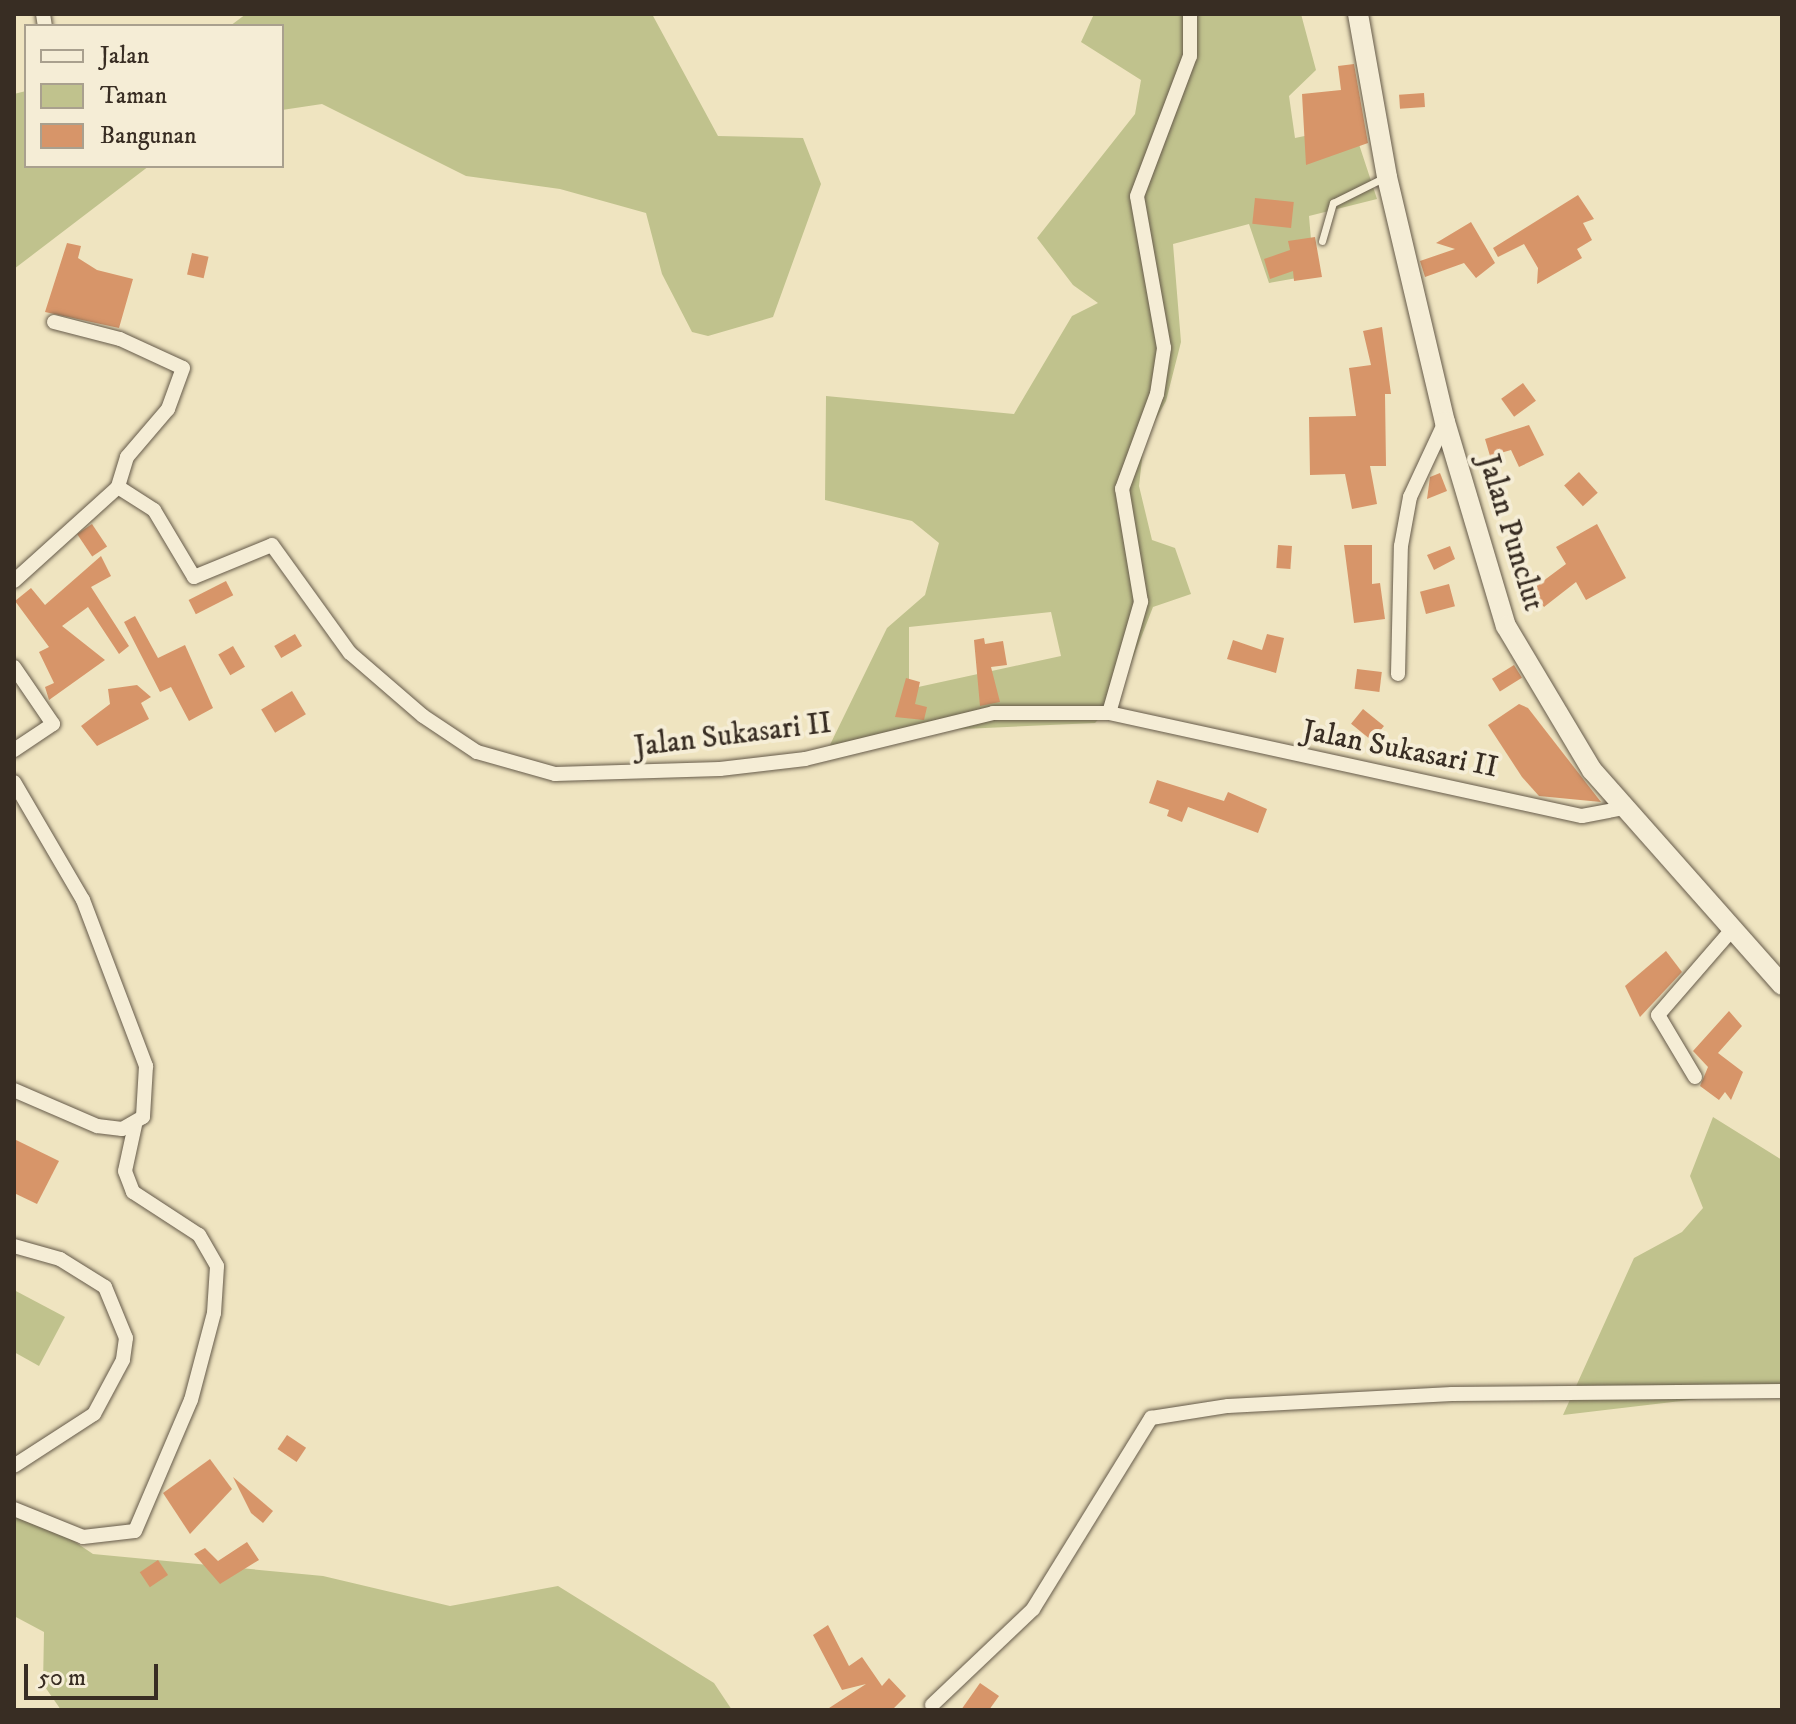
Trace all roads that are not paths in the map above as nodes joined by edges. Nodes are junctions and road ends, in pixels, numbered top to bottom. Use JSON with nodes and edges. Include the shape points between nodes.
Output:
{"nodes":[{"id":1,"x":1190,"y":14,"type":"edge"},
{"id":2,"x":1358,"y":14,"type":"edge"},
{"id":3,"x":1387,"y":177,"type":"junction"},
{"id":4,"x":1322,"y":241,"type":"dead end"},
{"id":5,"x":54,"y":322,"type":"dead end"},
{"id":6,"x":1445,"y":422,"type":"junction"},
{"id":7,"x":118,"y":487,"type":"junction"},
{"id":8,"x":14,"y":581,"type":"edge"},
{"id":9,"x":14,"y":667,"type":"edge"},
{"id":10,"x":1398,"y":674,"type":"dead end"},
{"id":11,"x":1109,"y":713,"type":"junction"},
{"id":12,"x":14,"y":750,"type":"edge"},
{"id":13,"x":14,"y":782,"type":"edge"},
{"id":14,"x":1624,"y":808,"type":"junction"},
{"id":15,"x":1730,"y":932,"type":"junction"},
{"id":16,"x":1782,"y":985,"type":"edge"},
{"id":17,"x":1695,"y":1077,"type":"dead end"},
{"id":18,"x":14,"y":1090,"type":"edge"},
{"id":19,"x":135,"y":1125,"type":"junction"},
{"id":20,"x":14,"y":1246,"type":"edge"},
{"id":21,"x":1782,"y":1391,"type":"edge"},
{"id":22,"x":14,"y":1466,"type":"edge"},
{"id":23,"x":14,"y":1509,"type":"edge"},
{"id":24,"x":932,"y":1705,"type":"dead end"}],
"edges":[{"from":1,"to":11,"type":"street","via":[[1190,56],[1137,196],[1164,348],[1157,394],[1122,489],[1141,602]]},
{"from":2,"to":3,"type":"main road","name":"Jalan Punclut"},
{"from":3,"to":4,"type":"lane","via":[[1333,203]]},
{"from":3,"to":6,"type":"main road","name":"Jalan Punclut"},
{"from":5,"to":7,"type":"street","via":[[120,339],[183,368],[168,409],[127,457]]},
{"from":6,"to":10,"type":"street","via":[[1407,510]]},
{"from":6,"to":14,"type":"main road","name":"Jalan Punclut","via":[[1506,626],[1564,734]]},
{"from":7,"to":8,"type":"street"},
{"from":7,"to":11,"type":"street","name":"Jalan Sukasari II","via":[[154,510],[194,577],[272,545],[373,675],[477,752],[543,771],[720,769],[805,759],[993,713]]},
{"from":9,"to":12,"type":"street","via":[[53,724]]},
{"from":11,"to":14,"type":"street","name":"Jalan Sukasari II","via":[[1582,816]]},
{"from":13,"to":19,"type":"street","via":[[83,900],[140,1041],[145,1099]]},
{"from":14,"to":15,"type":"main road","name":"Jalan Punclut"},
{"from":15,"to":16,"type":"main road","name":"Jalan Punclut"},
{"from":15,"to":17,"type":"street","via":[[1658,1015]]},
{"from":18,"to":19,"type":"street","via":[[97,1126]]},
{"from":19,"to":23,"type":"street","via":[[125,1171],[133,1192],[199,1235],[217,1266],[214,1313],[191,1400],[135,1531],[83,1537]]},
{"from":20,"to":22,"type":"street","via":[[60,1259],[105,1287],[126,1338],[123,1360],[94,1414]]},
{"from":21,"to":24,"type":"street","via":[[1437,1394],[1151,1418],[1033,1609]]}]}
